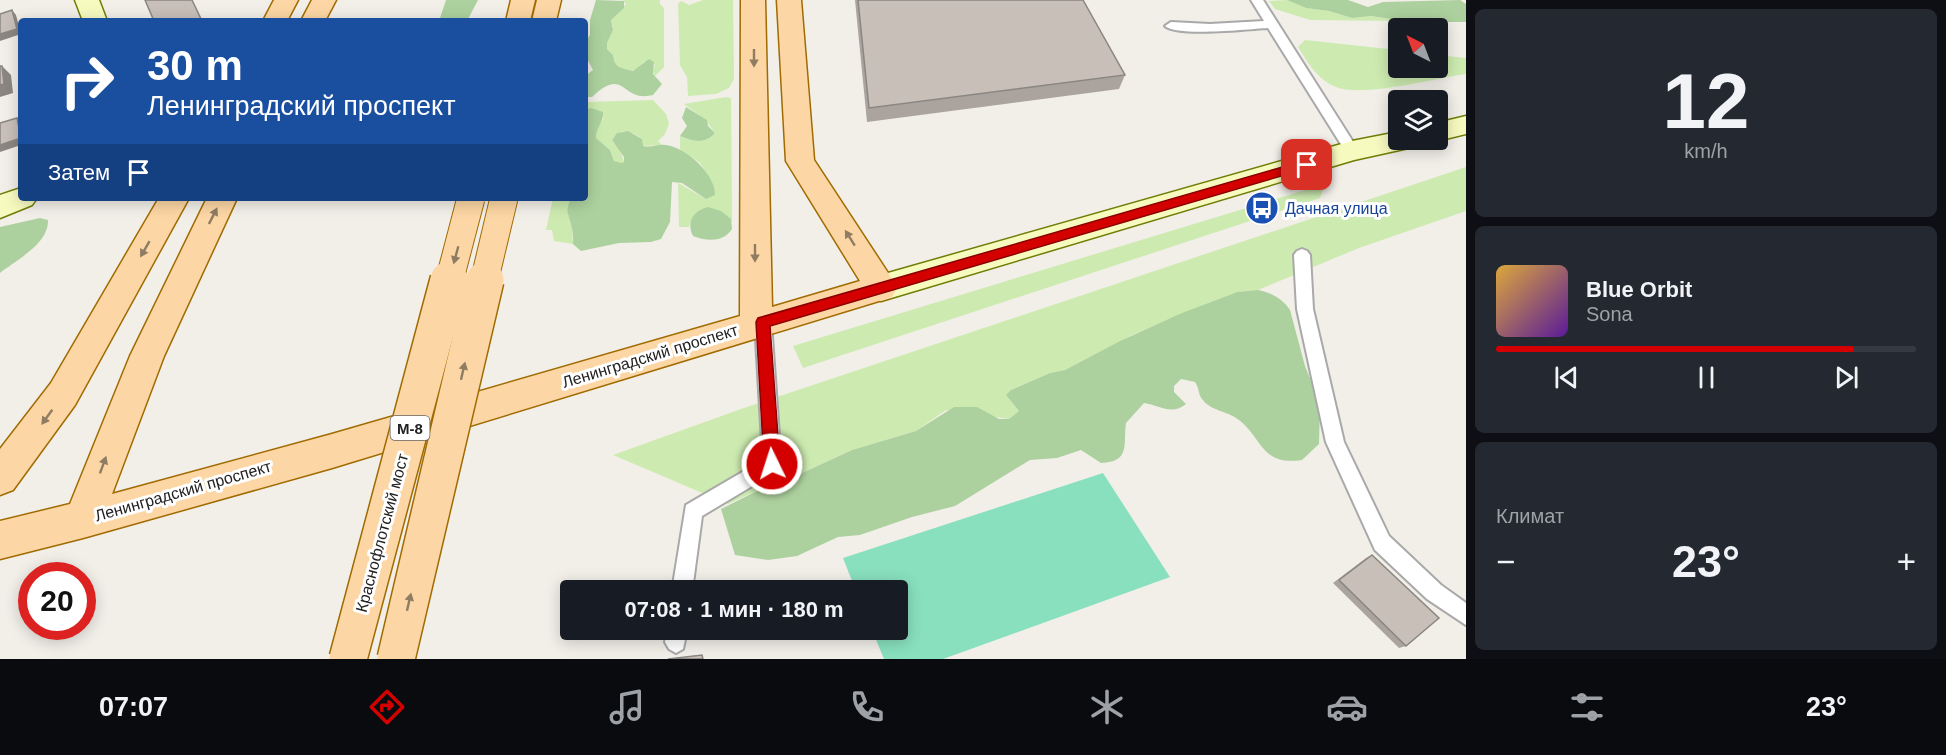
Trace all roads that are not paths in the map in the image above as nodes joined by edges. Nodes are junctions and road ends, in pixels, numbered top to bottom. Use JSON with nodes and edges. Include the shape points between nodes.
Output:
{"nodes":[{"id":1,"x":87,"y":0,"type":"edge"},
{"id":2,"x":286,"y":0,"type":"edge"},
{"id":3,"x":324,"y":0,"type":"edge"},
{"id":4,"x":523,"y":0,"type":"edge"},
{"id":5,"x":549,"y":0,"type":"edge"},
{"id":6,"x":753,"y":0,"type":"edge"},
{"id":7,"x":789,"y":0,"type":"edge"},
{"id":8,"x":1257,"y":0,"type":"edge"},
{"id":9,"x":94,"y":18,"type":"edge"},
{"id":10,"x":277,"y":18,"type":"edge"},
{"id":11,"x":315,"y":18,"type":"edge"},
{"id":12,"x":519,"y":18,"type":"edge"},
{"id":13,"x":545,"y":18,"type":"edge"},
{"id":14,"x":1273,"y":24,"type":"junction"},
{"id":15,"x":1171,"y":26,"type":"dead end"},
{"id":16,"x":1466,"y":125,"type":"edge"},
{"id":17,"x":1448,"y":129,"type":"edge"},
{"id":18,"x":1388,"y":143,"type":"edge"},
{"id":19,"x":1352,"y":151,"type":"junction"},
{"id":20,"x":18,"y":200,"type":"edge"},
{"id":21,"x":172,"y":201,"type":"edge"},
{"id":22,"x":220,"y":201,"type":"edge"},
{"id":23,"x":470,"y":201,"type":"edge"},
{"id":24,"x":503,"y":201,"type":"edge"},
{"id":25,"x":0,"y":207,"type":"edge"},
{"id":26,"x":1302,"y":255,"type":"dead end"},
{"id":27,"x":881,"y":288,"type":"junction"},
{"id":28,"x":759,"y":323,"type":"junction"},
{"id":29,"x":0,"y":478,"type":"edge"},
{"id":30,"x":83,"y":520,"type":"junction"},
{"id":31,"x":0,"y":540,"type":"edge"},
{"id":32,"x":684,"y":580,"type":"edge"},
{"id":33,"x":1466,"y":615,"type":"edge"},
{"id":34,"x":348,"y":659,"type":"edge"},
{"id":35,"x":396,"y":659,"type":"edge"}],
"edges":[{"from":1,"to":9,"type":"main road"},
{"from":2,"to":10,"type":"main road"},
{"from":3,"to":11,"type":"main road"},
{"from":4,"to":12,"type":"main road"},
{"from":5,"to":13,"type":"main road"},
{"from":6,"to":28,"type":"main road","one_way":true},
{"from":27,"to":7,"type":"main road","one_way":true,"via":[[800,160]]},
{"from":8,"to":14,"type":"lane"},
{"from":14,"to":15,"type":"lane"},
{"from":14,"to":19,"type":"lane"},
{"from":16,"to":17,"type":"main road"},
{"from":18,"to":19,"type":"main road","name":"Ленинградский проспект"},
{"from":19,"to":27,"type":"main road","name":"Ленинградский проспект"},
{"from":20,"to":25,"type":"main road"},
{"from":21,"to":29,"type":"main road","one_way":true,"via":[[63,394]]},
{"from":30,"to":22,"type":"main road","one_way":true,"via":[[118,424],[185,271]]},
{"from":23,"to":34,"type":"main road","name":"Краснофлотский мост","number":"М-8","one_way":true,"bridge":true},
{"from":35,"to":24,"type":"main road","number":"М-8","one_way":true,"bridge":true},
{"from":26,"to":33,"type":"lane","via":[[1305,309],[1335,442],[1382,543],[1434,592]]},
{"from":27,"to":28,"type":"main road","name":"Ленинградский проспект"},
{"from":28,"to":30,"type":"main road","name":"Ленинградский проспект"},
{"from":28,"to":32,"type":"lane","via":[[772,464],[693,511]]},
{"from":30,"to":31,"type":"main road","name":"Ленинградский проспект"}]}
